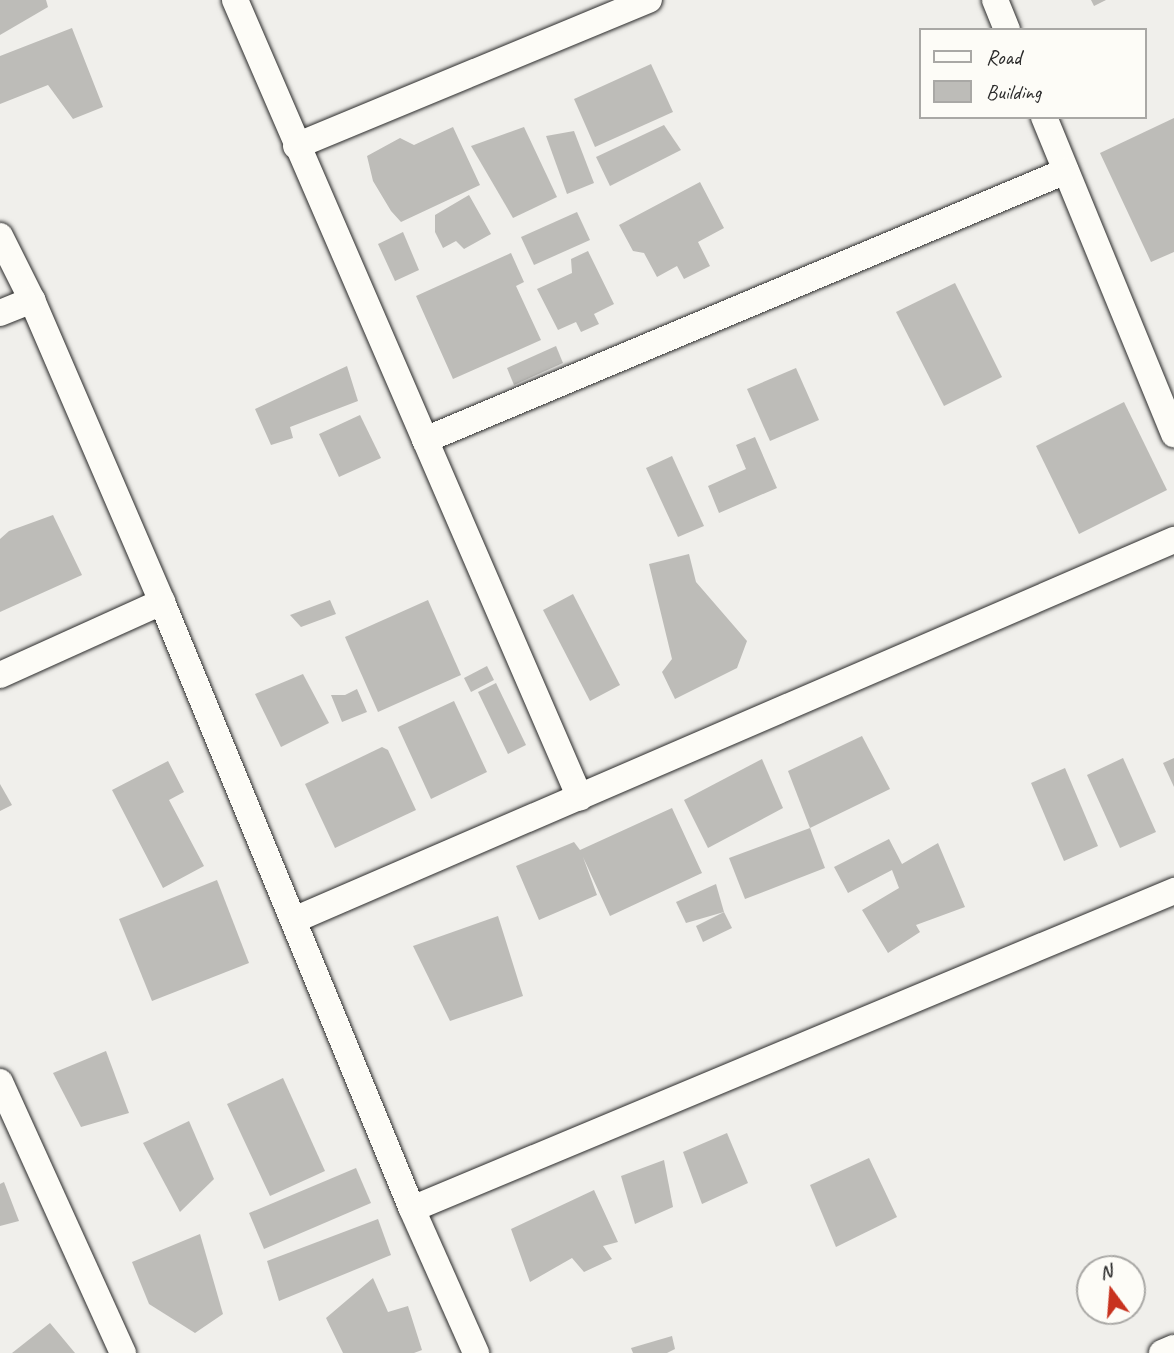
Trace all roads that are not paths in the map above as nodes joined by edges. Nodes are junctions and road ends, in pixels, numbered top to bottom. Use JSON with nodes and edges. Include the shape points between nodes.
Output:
{"nodes":[{"id":1,"x":235,"y":0,"type":"edge"},
{"id":2,"x":649,"y":0,"type":"edge"},
{"id":3,"x":995,"y":0,"type":"edge"},
{"id":4,"x":1006,"y":28,"type":"edge"},
{"id":5,"x":1045,"y":119,"type":"edge"},
{"id":6,"x":296,"y":146,"type":"junction"},
{"id":7,"x":1066,"y":171,"type":"junction"},
{"id":8,"x":0,"y":236,"type":"edge"},
{"id":9,"x":32,"y":300,"type":"junction"},
{"id":10,"x":0,"y":313,"type":"edge"},
{"id":11,"x":1174,"y":434,"type":"edge"},
{"id":12,"x":425,"y":440,"type":"junction"},
{"id":13,"x":1174,"y":540,"type":"edge"},
{"id":14,"x":162,"y":602,"type":"junction"},
{"id":15,"x":0,"y":675,"type":"edge"},
{"id":16,"x":580,"y":798,"type":"junction"},
{"id":17,"x":1174,"y":891,"type":"edge"},
{"id":18,"x":294,"y":920,"type":"junction"},
{"id":19,"x":0,"y":1082,"type":"edge"},
{"id":20,"x":412,"y":1209,"type":"junction"},
{"id":21,"x":1174,"y":1348,"type":"edge"},
{"id":22,"x":123,"y":1353,"type":"edge"},
{"id":23,"x":476,"y":1353,"type":"edge"},
{"id":24,"x":1162,"y":1353,"type":"edge"}],
"edges":[{"from":1,"to":6,"type":"street"},
{"from":2,"to":6,"type":"street"},
{"from":3,"to":4,"type":"street"},
{"from":5,"to":7,"type":"street"},
{"from":6,"to":12,"type":"street"},
{"from":7,"to":11,"type":"street"},
{"from":7,"to":12,"type":"street"},
{"from":8,"to":9,"type":"street"},
{"from":9,"to":10,"type":"street"},
{"from":9,"to":14,"type":"street"},
{"from":12,"to":16,"type":"street"},
{"from":13,"to":16,"type":"street"},
{"from":14,"to":15,"type":"street"},
{"from":14,"to":18,"type":"street"},
{"from":16,"to":18,"type":"street"},
{"from":17,"to":20,"type":"street"},
{"from":18,"to":20,"type":"street"},
{"from":19,"to":22,"type":"street"},
{"from":20,"to":23,"type":"street"},
{"from":21,"to":24,"type":"street"}]}
